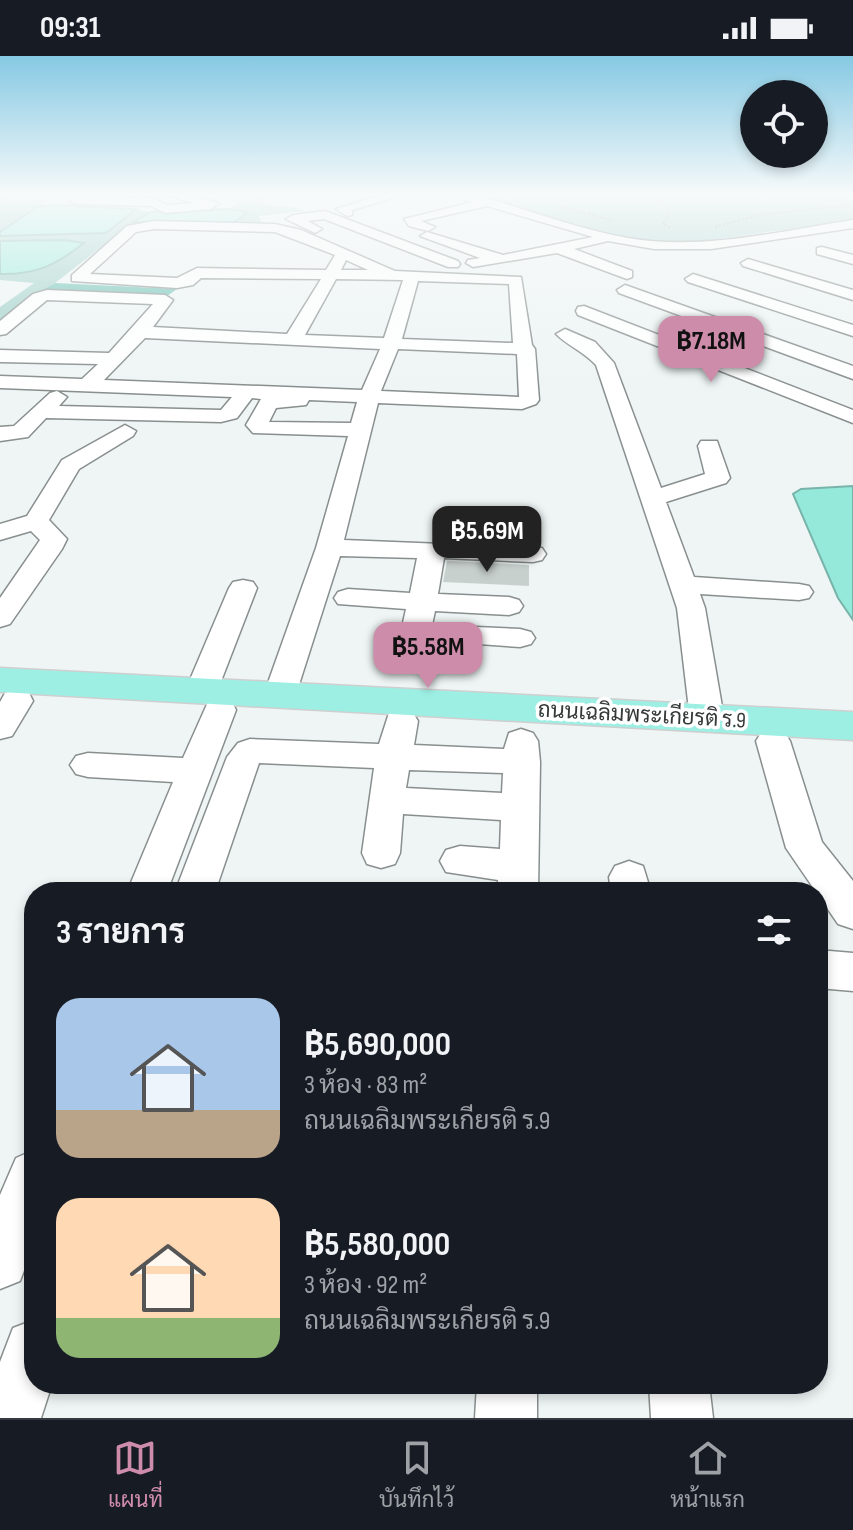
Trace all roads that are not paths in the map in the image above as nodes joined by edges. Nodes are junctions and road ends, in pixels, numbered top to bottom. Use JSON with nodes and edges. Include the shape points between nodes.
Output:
{"nodes":[{"id":1,"x":97,"y":259,"type":"edge"},
{"id":2,"x":336,"y":259,"type":"edge"},
{"id":3,"x":358,"y":259,"type":"edge"},
{"id":4,"x":390,"y":259,"type":"edge"},
{"id":5,"x":439,"y":259,"type":"edge"},
{"id":6,"x":498,"y":259,"type":"edge"},
{"id":7,"x":509,"y":259,"type":"edge"},
{"id":8,"x":578,"y":259,"type":"edge"},
{"id":9,"x":502,"y":260,"type":"junction"},
{"id":10,"x":748,"y":263,"type":"dead end"},
{"id":11,"x":453,"y":264,"type":"junction"},
{"id":12,"x":331,"y":274,"type":"junction"},
{"id":13,"x":402,"y":275,"type":"junction"},
{"id":14,"x":693,"y":279,"type":"dead end"},
{"id":15,"x":853,"y":295,"type":"edge"},
{"id":16,"x":584,"y":311,"type":"dead end"},
{"id":17,"x":0,"y":330,"type":"edge"},
{"id":18,"x":853,"y":331,"type":"edge"},
{"id":19,"x":140,"y":332,"type":"junction"},
{"id":20,"x":565,"y":334,"type":"dead end"},
{"id":21,"x":293,"y":340,"type":"junction"},
{"id":22,"x":391,"y":344,"type":"junction"},
{"id":23,"x":523,"y":348,"type":"junction"},
{"id":24,"x":0,"y":356,"type":"edge"},
{"id":25,"x":111,"y":359,"type":"junction"},
{"id":26,"x":852,"y":372,"type":"edge"},
{"id":27,"x":0,"y":382,"type":"edge"},
{"id":28,"x":80,"y":385,"type":"junction"},
{"id":29,"x":247,"y":391,"type":"junction"},
{"id":30,"x":792,"y":393,"type":"junction"},
{"id":31,"x":369,"y":397,"type":"junction"},
{"id":32,"x":301,"y":401,"type":"junction"},
{"id":33,"x":41,"y":412,"type":"junction"},
{"id":34,"x":853,"y":417,"type":"edge"},
{"id":35,"x":327,"y":418,"type":"dead end"},
{"id":36,"x":289,"y":429,"type":"junction"},
{"id":37,"x":360,"y":430,"type":"junction"},
{"id":38,"x":125,"y":431,"type":"dead end"},
{"id":39,"x":0,"y":434,"type":"edge"},
{"id":40,"x":709,"y":446,"type":"dead end"},
{"id":41,"x":653,"y":498,"type":"junction"},
{"id":42,"x":36,"y":521,"type":"junction"},
{"id":43,"x":0,"y":532,"type":"edge"},
{"id":44,"x":329,"y":548,"type":"junction"},
{"id":45,"x":432,"y":550,"type":"junction"},
{"id":46,"x":533,"y":554,"type":"dead end"},
{"id":47,"x":684,"y":585,"type":"junction"},
{"id":48,"x":243,"y":588,"type":"dead end"},
{"id":49,"x":799,"y":592,"type":"dead end"},
{"id":50,"x":348,"y":598,"type":"dead end"},
{"id":51,"x":421,"y":603,"type":"junction"},
{"id":52,"x":509,"y":606,"type":"dead end"},
{"id":53,"x":0,"y":618,"type":"edge"},
{"id":54,"x":520,"y":638,"type":"dead end"},
{"id":55,"x":280,"y":694,"type":"junction"},
{"id":56,"x":211,"y":700,"type":"junction"},
{"id":57,"x":4,"y":703,"type":"edge"},
{"id":58,"x":707,"y":718,"type":"junction"},
{"id":59,"x":853,"y":726,"type":"edge"},
{"id":60,"x":398,"y":739,"type":"junction"},
{"id":61,"x":773,"y":741,"type":"junction"},
{"id":62,"x":853,"y":745,"type":"edge"},
{"id":63,"x":88,"y":765,"type":"dead end"},
{"id":64,"x":195,"y":771,"type":"junction"},
{"id":65,"x":386,"y":800,"type":"junction"},
{"id":66,"x":520,"y":808,"type":"junction"},
{"id":67,"x":381,"y":853,"type":"dead end"},
{"id":68,"x":460,"y":861,"type":"dead end"},
{"id":69,"x":519,"y":879,"type":"edge"},
{"id":70,"x":151,"y":882,"type":"edge"},
{"id":71,"x":199,"y":882,"type":"edge"},
{"id":72,"x":853,"y":912,"type":"edge"},
{"id":73,"x":828,"y":970,"type":"edge"},
{"id":74,"x":853,"y":972,"type":"edge"},
{"id":75,"x":24,"y":1201,"type":"edge"},
{"id":76,"x":0,"y":1261,"type":"edge"},
{"id":77,"x":24,"y":1378,"type":"edge"},
{"id":78,"x":507,"y":1394,"type":"edge"},
{"id":79,"x":680,"y":1394,"type":"edge"},
{"id":80,"x":10,"y":1418,"type":"edge"},
{"id":81,"x":506,"y":1418,"type":"edge"},
{"id":82,"x":682,"y":1418,"type":"edge"}],
"edges":[{"from":1,"to":12,"type":"street","via":[[77,278],[177,283],[197,273]]},
{"from":2,"to":12,"type":"street"},
{"from":3,"to":13,"type":"street"},
{"from":4,"to":11,"type":"street","via":[[406,265]]},
{"from":5,"to":11,"type":"street"},
{"from":6,"to":9,"type":"street"},
{"from":7,"to":9,"type":"street"},
{"from":8,"to":26,"type":"street"},
{"from":9,"to":11,"type":"street"},
{"from":10,"to":15,"type":"street"},
{"from":12,"to":13,"type":"street"},
{"from":12,"to":21,"type":"street"},
{"from":13,"to":22,"type":"street"},
{"from":13,"to":23,"type":"street","via":[[516,280]]},
{"from":14,"to":18,"type":"street"},
{"from":16,"to":30,"type":"street"},
{"from":17,"to":19,"type":"street","via":[[47,295],[165,300]]},
{"from":19,"to":21,"type":"street"},
{"from":19,"to":25,"type":"street"},
{"from":20,"to":41,"type":"street","via":[[589,346],[605,363]]},
{"from":21,"to":22,"type":"street"},
{"from":22,"to":23,"type":"street"},
{"from":22,"to":31,"type":"street"},
{"from":23,"to":31,"type":"street","via":[[526,402]]},
{"from":24,"to":25,"type":"street"},
{"from":25,"to":28,"type":"street"},
{"from":26,"to":30,"type":"street"},
{"from":27,"to":28,"type":"street"},
{"from":28,"to":29,"type":"street"},
{"from":28,"to":33,"type":"street"},
{"from":29,"to":31,"type":"street"},
{"from":29,"to":33,"type":"street","via":[[230,414],[221,416]]},
{"from":30,"to":34,"type":"street"},
{"from":31,"to":37,"type":"street"},
{"from":32,"to":35,"type":"street","via":[[330,403]]},
{"from":32,"to":36,"type":"street"},
{"from":32,"to":36,"type":"street","via":[[269,402],[257,425]]},
{"from":33,"to":39,"type":"street","via":[[20,432]]},
{"from":36,"to":37,"type":"street"},
{"from":37,"to":44,"type":"street"},
{"from":38,"to":42,"type":"street","via":[[70,465]]},
{"from":40,"to":41,"type":"street","via":[[718,478]]},
{"from":41,"to":47,"type":"street"},
{"from":42,"to":43,"type":"street"},
{"from":42,"to":53,"type":"street","via":[[54,539]]},
{"from":44,"to":45,"type":"street"},
{"from":44,"to":55,"type":"street"},
{"from":45,"to":46,"type":"street"},
{"from":45,"to":51,"type":"street"},
{"from":47,"to":49,"type":"street"},
{"from":47,"to":58,"type":"street"},
{"from":48,"to":56,"type":"street"},
{"from":50,"to":51,"type":"street"},
{"from":51,"to":52,"type":"street"},
{"from":51,"to":54,"type":"street","via":[[419,633]]},
{"from":55,"to":56,"type":"main road","name":"ถนนเฉลิมพระเกียรติ ร.9"},
{"from":55,"to":58,"type":"main road","name":"ถนนเฉลิมพระเกียรติ ร.9"},
{"from":56,"to":57,"type":"main road","name":"ถนนเฉลิมพระเกียรติ ร.9"},
{"from":56,"to":60,"type":"main road","name":"ถนนเฉลิมพระเกียรติ ร.9"},
{"from":56,"to":64,"type":"street"},
{"from":58,"to":59,"type":"main road","name":"ถนนเฉลิมพระเกียรติ ร.9"},
{"from":60,"to":61,"type":"main road","name":"ถนนเฉลิมพระเกียรติ ร.9"},
{"from":60,"to":65,"type":"street"},
{"from":60,"to":66,"type":"street","via":[[521,751]]},
{"from":60,"to":71,"type":"street","via":[[250,751]]},
{"from":61,"to":62,"type":"main road","name":"ถนนเฉลิมพระเกียรติ ร.9"},
{"from":61,"to":72,"type":"street","via":[[805,848]]},
{"from":63,"to":64,"type":"street"},
{"from":64,"to":70,"type":"street"},
{"from":65,"to":66,"type":"street"},
{"from":65,"to":67,"type":"street"},
{"from":66,"to":69,"type":"street"},
{"from":68,"to":69,"type":"street"},
{"from":73,"to":74,"type":"street"},
{"from":75,"to":76,"type":"street"},
{"from":77,"to":80,"type":"street"},
{"from":78,"to":81,"type":"street"},
{"from":79,"to":82,"type":"street"}]}
